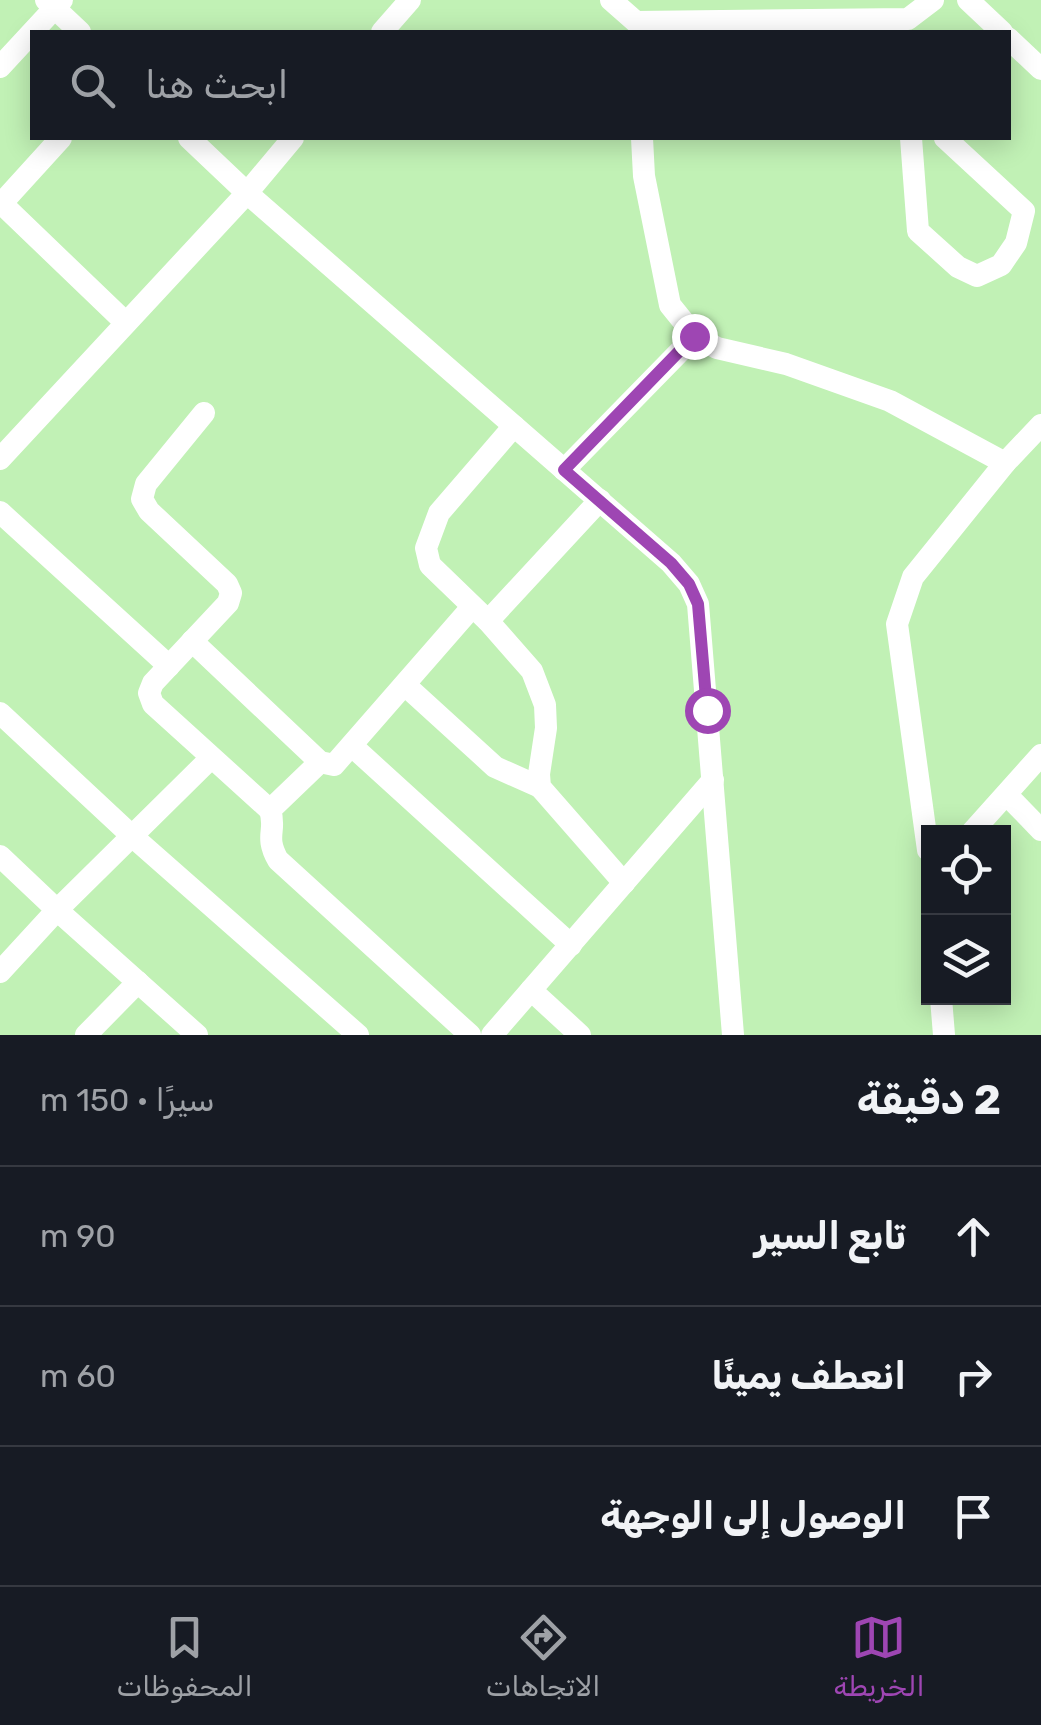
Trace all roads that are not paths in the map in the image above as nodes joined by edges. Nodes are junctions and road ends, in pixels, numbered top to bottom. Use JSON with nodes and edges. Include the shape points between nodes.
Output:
{"nodes":[{"id":1,"x":410,"y":0,"type":"edge"},
{"id":2,"x":611,"y":0,"type":"edge"},
{"id":3,"x":934,"y":0,"type":"edge"},
{"id":4,"x":968,"y":0,"type":"edge"},
{"id":5,"x":54,"y":2,"type":"edge"},
{"id":6,"x":908,"y":26,"type":"edge"},
{"id":7,"x":636,"y":27,"type":"edge"},
{"id":8,"x":31,"y":30,"type":"edge"},
{"id":9,"x":78,"y":30,"type":"edge"},
{"id":10,"x":384,"y":30,"type":"edge"},
{"id":11,"x":1000,"y":30,"type":"edge"},
{"id":12,"x":30,"y":31,"type":"edge"},
{"id":13,"x":1011,"y":41,"type":"edge"},
{"id":14,"x":0,"y":67,"type":"edge"},
{"id":15,"x":1041,"y":69,"type":"edge"},
{"id":16,"x":59,"y":140,"type":"edge"},
{"id":17,"x":191,"y":140,"type":"edge"},
{"id":18,"x":292,"y":140,"type":"edge"},
{"id":19,"x":642,"y":140,"type":"edge"},
{"id":20,"x":911,"y":140,"type":"edge"},
{"id":21,"x":947,"y":140,"type":"edge"},
{"id":22,"x":246,"y":193,"type":"junction"},
{"id":23,"x":0,"y":204,"type":"edge"},
{"id":24,"x":126,"y":323,"type":"junction"},
{"id":25,"x":694,"y":336,"type":"junction"},
{"id":26,"x":204,"y":413,"type":"dead end"},
{"id":27,"x":1041,"y":425,"type":"edge"},
{"id":28,"x":514,"y":426,"type":"junction"},
{"id":29,"x":0,"y":459,"type":"edge"},
{"id":30,"x":1005,"y":462,"type":"junction"},
{"id":31,"x":564,"y":470,"type":"junction"},
{"id":32,"x":600,"y":500,"type":"junction"},
{"id":33,"x":0,"y":512,"type":"edge"},
{"id":34,"x":480,"y":614,"type":"junction"},
{"id":35,"x":192,"y":641,"type":"junction"},
{"id":36,"x":168,"y":666,"type":"junction"},
{"id":37,"x":405,"y":685,"type":"junction"},
{"id":38,"x":0,"y":714,"type":"edge"},
{"id":39,"x":352,"y":746,"type":"junction"},
{"id":40,"x":1041,"y":755,"type":"edge"},
{"id":41,"x":211,"y":758,"type":"junction"},
{"id":42,"x":320,"y":762,"type":"junction"},
{"id":43,"x":713,"y":780,"type":"junction"},
{"id":44,"x":540,"y":787,"type":"junction"},
{"id":45,"x":1007,"y":796,"type":"junction"},
{"id":46,"x":270,"y":810,"type":"junction"},
{"id":47,"x":925,"y":825,"type":"edge"},
{"id":48,"x":979,"y":825,"type":"edge"},
{"id":49,"x":1041,"y":830,"type":"edge"},
{"id":50,"x":132,"y":836,"type":"junction"},
{"id":51,"x":0,"y":856,"type":"edge"},
{"id":52,"x":624,"y":883,"type":"junction"},
{"id":53,"x":57,"y":910,"type":"junction"},
{"id":54,"x":571,"y":945,"type":"junction"},
{"id":55,"x":0,"y":972,"type":"edge"},
{"id":56,"x":138,"y":982,"type":"junction"},
{"id":57,"x":531,"y":990,"type":"junction"},
{"id":58,"x":942,"y":1005,"type":"edge"},
{"id":59,"x":86,"y":1035,"type":"edge"},
{"id":60,"x":197,"y":1035,"type":"edge"},
{"id":61,"x":358,"y":1035,"type":"edge"},
{"id":62,"x":470,"y":1035,"type":"edge"},
{"id":63,"x":492,"y":1035,"type":"edge"},
{"id":64,"x":580,"y":1035,"type":"edge"},
{"id":65,"x":733,"y":1035,"type":"edge"},
{"id":66,"x":944,"y":1035,"type":"edge"}],
"edges":[{"from":1,"to":10,"type":"street"},
{"from":2,"to":7,"type":"street"},
{"from":3,"to":6,"type":"street"},
{"from":4,"to":11,"type":"street"},
{"from":5,"to":8,"type":"street"},
{"from":5,"to":9,"type":"street"},
{"from":6,"to":7,"type":"street"},
{"from":12,"to":14,"type":"street"},
{"from":13,"to":15,"type":"street"},
{"from":16,"to":23,"type":"street"},
{"from":17,"to":22,"type":"street"},
{"from":18,"to":22,"type":"street"},
{"from":19,"to":25,"type":"street","via":[[670,305]]},
{"from":20,"to":21,"type":"street","via":[[918,230],[958,268],[977,276],[1001,265],[1016,243],[1024,212]]},
{"from":22,"to":24,"type":"street"},
{"from":22,"to":28,"type":"street"},
{"from":23,"to":24,"type":"street"},
{"from":24,"to":29,"type":"street"},
{"from":25,"to":30,"type":"street","via":[[890,402]]},
{"from":25,"to":31,"type":"street"},
{"from":26,"to":35,"type":"street","via":[[146,484],[142,499],[228,584],[228,603]]},
{"from":27,"to":30,"type":"street"},
{"from":28,"to":31,"type":"street"},
{"from":28,"to":34,"type":"street","via":[[439,513],[426,548],[430,565]]},
{"from":30,"to":47,"type":"street","via":[[913,577],[897,624]]},
{"from":31,"to":32,"type":"street"},
{"from":32,"to":34,"type":"street"},
{"from":32,"to":43,"type":"street","via":[[671,563],[698,604]]},
{"from":33,"to":36,"type":"street"},
{"from":34,"to":37,"type":"street"},
{"from":34,"to":44,"type":"street","via":[[540,688],[546,728]]},
{"from":35,"to":36,"type":"street"},
{"from":35,"to":42,"type":"street"},
{"from":36,"to":41,"type":"street","via":[[153,682],[153,704]]},
{"from":37,"to":39,"type":"street"},
{"from":37,"to":44,"type":"street","via":[[495,767]]},
{"from":38,"to":50,"type":"street"},
{"from":39,"to":42,"type":"street","via":[[334,765]]},
{"from":39,"to":54,"type":"street"},
{"from":40,"to":45,"type":"street"},
{"from":41,"to":46,"type":"street"},
{"from":41,"to":50,"type":"street"},
{"from":42,"to":46,"type":"street"},
{"from":43,"to":52,"type":"street"},
{"from":43,"to":65,"type":"street"},
{"from":44,"to":52,"type":"street"},
{"from":45,"to":48,"type":"street"},
{"from":45,"to":49,"type":"street"},
{"from":46,"to":62,"type":"street","via":[[270,846],[278,860]]},
{"from":50,"to":53,"type":"street"},
{"from":50,"to":61,"type":"street"},
{"from":51,"to":53,"type":"street"},
{"from":52,"to":54,"type":"street"},
{"from":53,"to":55,"type":"street"},
{"from":53,"to":56,"type":"street"},
{"from":54,"to":57,"type":"street"},
{"from":56,"to":59,"type":"street"},
{"from":56,"to":60,"type":"street"},
{"from":57,"to":63,"type":"street"},
{"from":57,"to":64,"type":"street"},
{"from":58,"to":66,"type":"street"}]}
